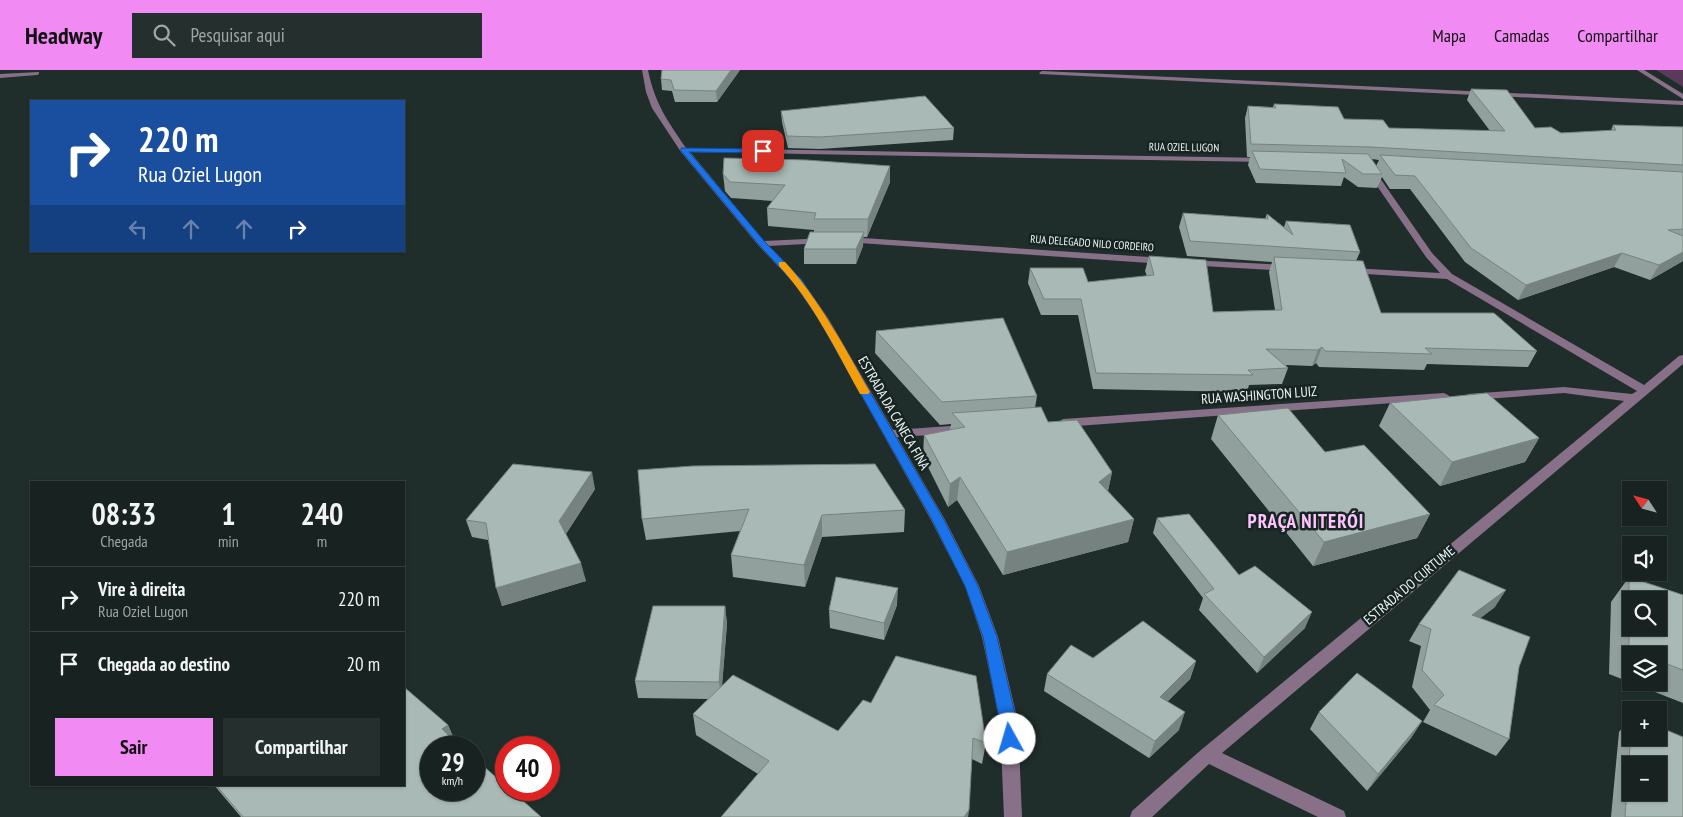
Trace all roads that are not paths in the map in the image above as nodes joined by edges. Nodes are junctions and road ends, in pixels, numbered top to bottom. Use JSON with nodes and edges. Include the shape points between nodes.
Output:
{"nodes":[{"id":1,"x":645,"y":70,"type":"edge"},
{"id":2,"x":1143,"y":70,"type":"edge"},
{"id":3,"x":1640,"y":70,"type":"edge"},
{"id":4,"x":38,"y":73,"type":"dead end"},
{"id":5,"x":1042,"y":73,"type":"dead end"},
{"id":6,"x":0,"y":76,"type":"edge"},
{"id":7,"x":1145,"y":78,"type":"junction"},
{"id":8,"x":1683,"y":97,"type":"edge"},
{"id":9,"x":1683,"y":103,"type":"edge"},
{"id":10,"x":684,"y":150,"type":"junction"},
{"id":11,"x":1271,"y":160,"type":"edge"},
{"id":12,"x":1371,"y":164,"type":"edge"},
{"id":13,"x":762,"y":244,"type":"junction"},
{"id":14,"x":1300,"y":269,"type":"edge"},
{"id":15,"x":1340,"y":271,"type":"edge"},
{"id":16,"x":1449,"y":276,"type":"junction"},
{"id":17,"x":1683,"y":358,"type":"edge"},
{"id":18,"x":1638,"y":394,"type":"junction"},
{"id":19,"x":1055,"y":424,"type":"edge"},
{"id":20,"x":977,"y":428,"type":"edge"},
{"id":21,"x":888,"y":434,"type":"junction"},
{"id":22,"x":1207,"y":755,"type":"junction"},
{"id":23,"x":1013,"y":817,"type":"edge"},
{"id":24,"x":1140,"y":817,"type":"edge"},
{"id":25,"x":1337,"y":817,"type":"edge"}],
"edges":[{"from":1,"to":10,"type":"street","name":"ESTRADA DA CANECA FINA","via":[[656,108]]},
{"from":2,"to":7,"type":"street"},
{"from":3,"to":8,"type":"street"},
{"from":4,"to":6,"type":"street"},
{"from":5,"to":7,"type":"street"},
{"from":7,"to":9,"type":"street"},
{"from":10,"to":11,"type":"street","name":"RUA OZIEL LUGON"},
{"from":10,"to":13,"type":"street","name":"ESTRADA DA CANECA FINA"},
{"from":12,"to":16,"type":"street","via":[[1429,255]]},
{"from":13,"to":14,"type":"street","name":"RUA DELEGADO NILO CORDEIRO","via":[[844,240]]},
{"from":13,"to":21,"type":"street","name":"ESTRADA DA CANECA FINA","via":[[798,281],[818,311]]},
{"from":15,"to":16,"type":"street"},
{"from":16,"to":18,"type":"street"},
{"from":17,"to":18,"type":"street","name":"ESTRADA DO CURTUME"},
{"from":18,"to":19,"type":"street","name":"RUA WASHINGTON LUIZ","via":[[1534,391]]},
{"from":18,"to":22,"type":"street","name":"ESTRADA DO CURTUME"},
{"from":20,"to":21,"type":"street"},
{"from":21,"to":23,"type":"street","name":"ESTRADA DA CANECA FINA","via":[[972,586],[990,637],[1009,722]]},
{"from":22,"to":24,"type":"street","name":"ESTRADA DO CURTUME"},
{"from":22,"to":25,"type":"street"}]}
